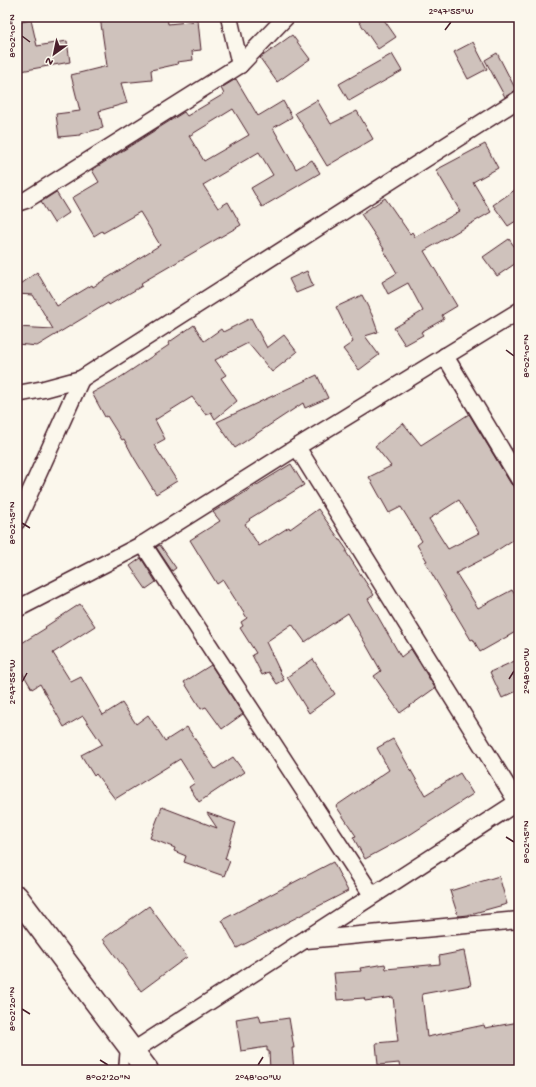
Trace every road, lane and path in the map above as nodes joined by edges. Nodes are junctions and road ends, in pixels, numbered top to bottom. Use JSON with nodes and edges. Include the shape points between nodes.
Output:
{"nodes":[{"id":1,"x":229,"y":17,"type":"edge"},
{"id":2,"x":286,"y":17,"type":"edge"},
{"id":3,"x":240,"y":65,"type":"junction"},
{"id":4,"x":519,"y":99,"type":"edge"},
{"id":5,"x":17,"y":203,"type":"edge"},
{"id":6,"x":519,"y":311,"type":"edge"},
{"id":7,"x":445,"y":356,"type":"junction"},
{"id":8,"x":81,"y":379,"type":"junction"},
{"id":9,"x":17,"y":394,"type":"edge"},
{"id":10,"x":297,"y":447,"type":"junction"},
{"id":11,"x":519,"y":479,"type":"edge"},
{"id":12,"x":17,"y":521,"type":"edge"},
{"id":13,"x":143,"y":544,"type":"junction"},
{"id":14,"x":17,"y":609,"type":"edge"},
{"id":15,"x":518,"y":801,"type":"edge"},
{"id":16,"x":372,"y":895,"type":"junction"},
{"id":17,"x":17,"y":897,"type":"edge"},
{"id":18,"x":519,"y":920,"type":"edge"},
{"id":19,"x":303,"y":940,"type":"junction"},
{"id":20,"x":129,"y":1045,"type":"junction"},
{"id":21,"x":123,"y":1070,"type":"edge"},
{"id":22,"x":147,"y":1070,"type":"edge"}],
"edges":[{"from":1,"to":3,"type":"street"},
{"from":2,"to":3,"type":"street"},
{"from":3,"to":5,"type":"street","via":[[26,200]]},
{"from":4,"to":8,"type":"street"},
{"from":6,"to":7,"type":"street"},
{"from":7,"to":10,"type":"street"},
{"from":7,"to":11,"type":"street"},
{"from":8,"to":9,"type":"street"},
{"from":8,"to":12,"type":"street"},
{"from":10,"to":13,"type":"street"},
{"from":10,"to":15,"type":"street"},
{"from":13,"to":14,"type":"street"},
{"from":13,"to":16,"type":"street"},
{"from":15,"to":16,"type":"street"},
{"from":16,"to":19,"type":"street"},
{"from":17,"to":20,"type":"street"},
{"from":18,"to":19,"type":"street"},
{"from":19,"to":20,"type":"street"},
{"from":20,"to":21,"type":"lane"},
{"from":20,"to":22,"type":"street"}]}
